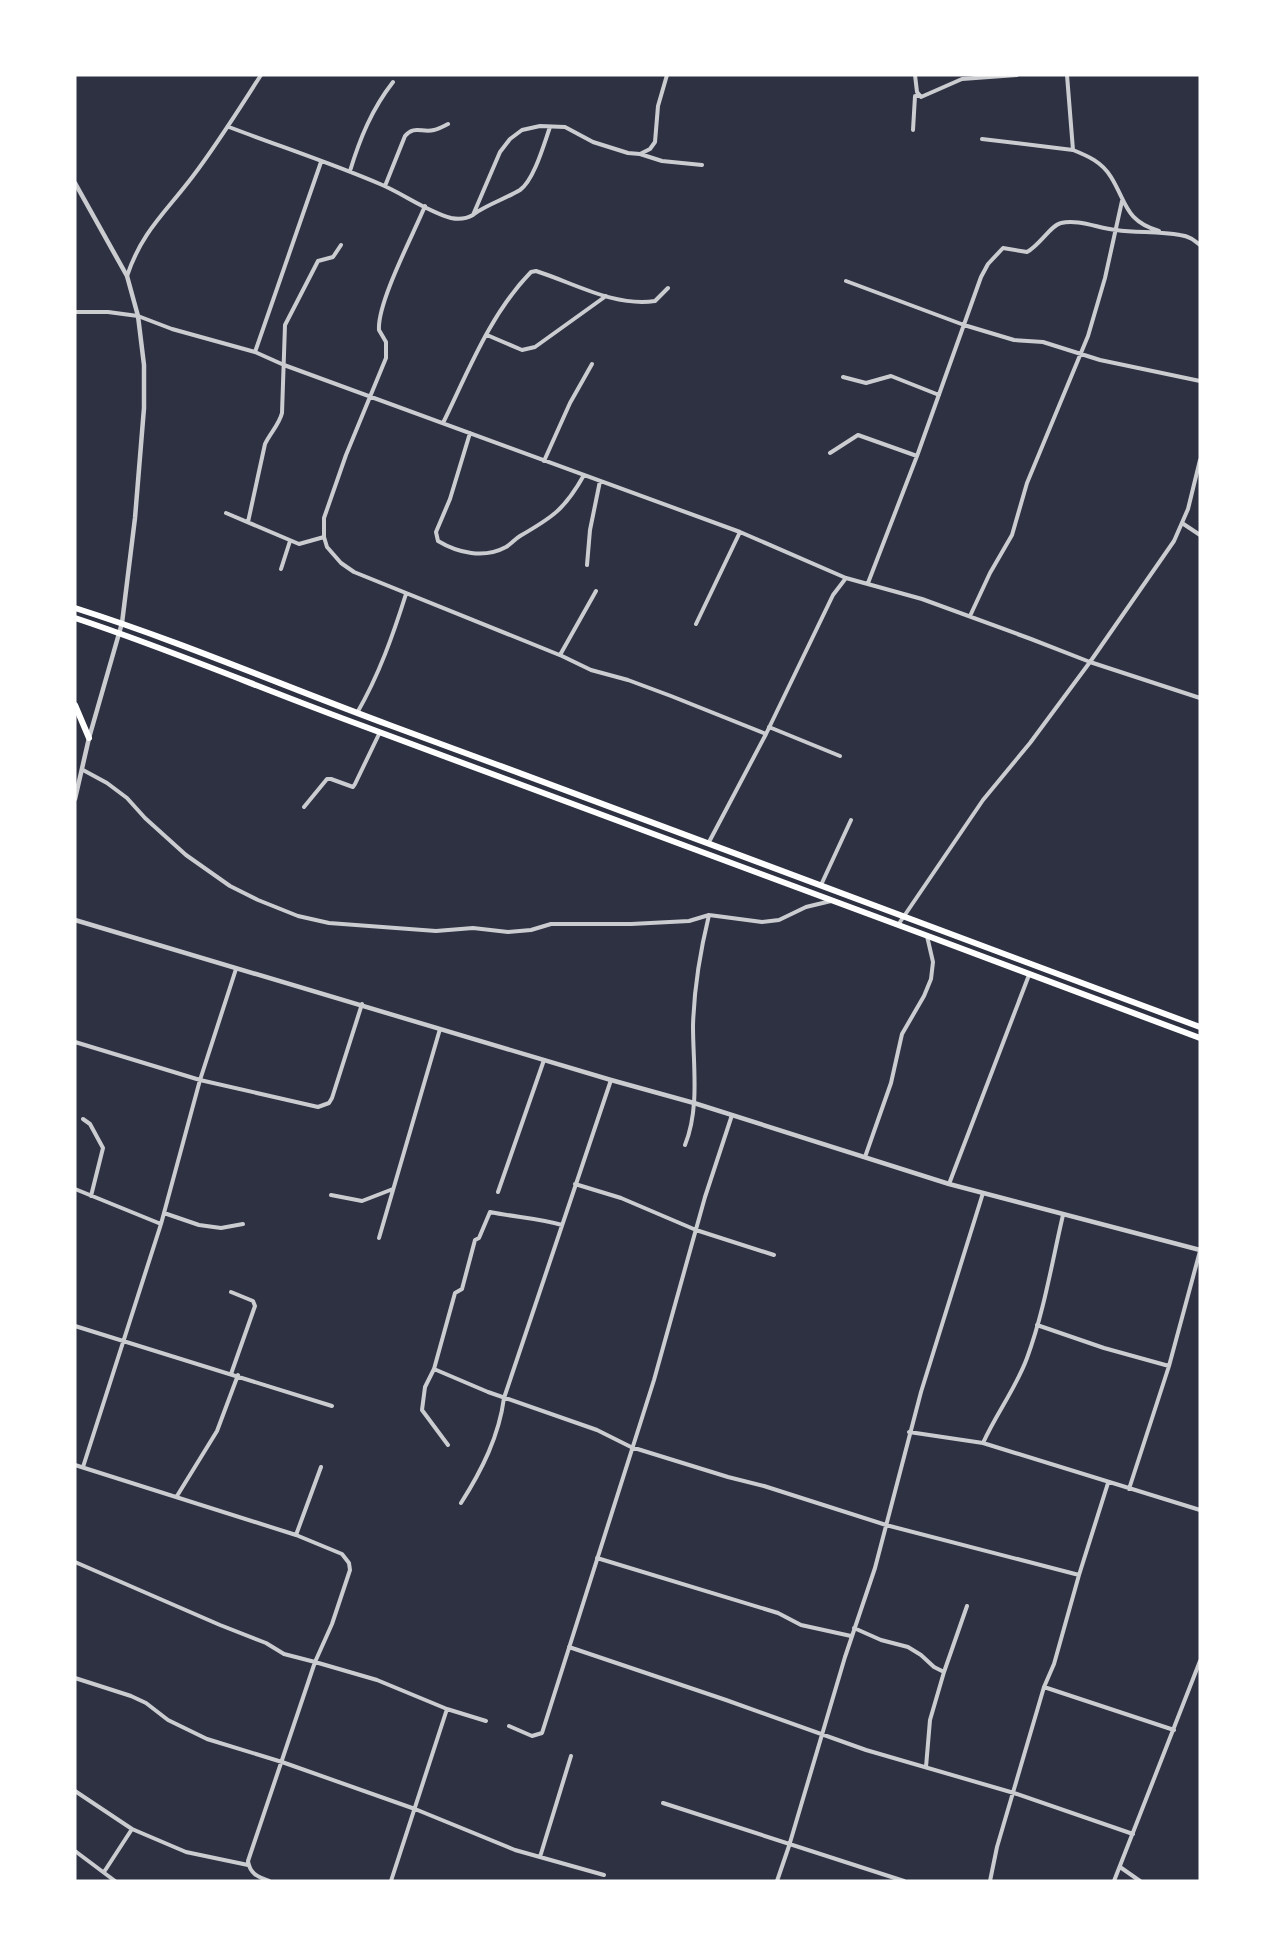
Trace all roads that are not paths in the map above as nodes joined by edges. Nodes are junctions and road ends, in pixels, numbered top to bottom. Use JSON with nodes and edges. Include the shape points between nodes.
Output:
{"nodes":[{"id":1,"x":261,"y":75,"type":"edge"},
{"id":2,"x":667,"y":75,"type":"edge"},
{"id":3,"x":915,"y":75,"type":"edge"},
{"id":4,"x":1017,"y":75,"type":"edge"},
{"id":5,"x":1067,"y":75,"type":"edge"},
{"id":6,"x":393,"y":82,"type":"dead end"},
{"id":7,"x":921,"y":97,"type":"junction"},
{"id":8,"x":448,"y":124,"type":"dead end"},
{"id":9,"x":229,"y":127,"type":"junction"},
{"id":10,"x":550,"y":127,"type":"junction"},
{"id":11,"x":913,"y":130,"type":"dead end"},
{"id":12,"x":982,"y":139,"type":"dead end"},
{"id":13,"x":1073,"y":150,"type":"junction"},
{"id":14,"x":640,"y":154,"type":"junction"},
{"id":15,"x":321,"y":162,"type":"junction"},
{"id":16,"x":702,"y":165,"type":"dead end"},
{"id":17,"x":350,"y":171,"type":"junction"},
{"id":18,"x":75,"y":183,"type":"edge"},
{"id":19,"x":385,"y":186,"type":"junction"},
{"id":20,"x":78,"y":190,"type":"edge"},
{"id":21,"x":1122,"y":201,"type":"junction"},
{"id":22,"x":425,"y":206,"type":"junction"},
{"id":23,"x":473,"y":214,"type":"junction"},
{"id":24,"x":1115,"y":230,"type":"junction"},
{"id":25,"x":1165,"y":233,"type":"junction"},
{"id":26,"x":341,"y":245,"type":"dead end"},
{"id":27,"x":1200,"y":245,"type":"edge"},
{"id":28,"x":127,"y":276,"type":"junction"},
{"id":29,"x":846,"y":281,"type":"dead end"},
{"id":30,"x":668,"y":288,"type":"dead end"},
{"id":31,"x":606,"y":296,"type":"junction"},
{"id":32,"x":75,"y":312,"type":"edge"},
{"id":33,"x":138,"y":316,"type":"junction"},
{"id":34,"x":964,"y":325,"type":"junction"},
{"id":35,"x":487,"y":335,"type":"junction"},
{"id":36,"x":255,"y":352,"type":"junction"},
{"id":37,"x":1080,"y":354,"type":"junction"},
{"id":38,"x":592,"y":364,"type":"dead end"},
{"id":39,"x":284,"y":365,"type":"junction"},
{"id":40,"x":843,"y":377,"type":"dead end"},
{"id":41,"x":1200,"y":381,"type":"edge"},
{"id":42,"x":939,"y":394,"type":"junction"},
{"id":43,"x":371,"y":397,"type":"junction"},
{"id":44,"x":443,"y":423,"type":"junction"},
{"id":45,"x":470,"y":434,"type":"junction"},
{"id":46,"x":830,"y":453,"type":"dead end"},
{"id":47,"x":917,"y":456,"type":"junction"},
{"id":48,"x":1200,"y":460,"type":"edge"},
{"id":49,"x":544,"y":461,"type":"junction"},
{"id":50,"x":584,"y":476,"type":"junction"},
{"id":51,"x":600,"y":481,"type":"junction"},
{"id":52,"x":226,"y":513,"type":"dead end"},
{"id":53,"x":248,"y":522,"type":"junction"},
{"id":54,"x":1182,"y":523,"type":"junction"},
{"id":55,"x":740,"y":532,"type":"junction"},
{"id":56,"x":1200,"y":535,"type":"edge"},
{"id":57,"x":324,"y":537,"type":"junction"},
{"id":58,"x":290,"y":541,"type":"junction"},
{"id":59,"x":587,"y":565,"type":"dead end"},
{"id":60,"x":281,"y":568,"type":"dead end"},
{"id":61,"x":846,"y":578,"type":"junction"},
{"id":62,"x":868,"y":583,"type":"junction"},
{"id":63,"x":596,"y":591,"type":"dead end"},
{"id":64,"x":406,"y":594,"type":"junction"},
{"id":65,"x":75,"y":608,"type":"edge"},
{"id":66,"x":970,"y":616,"type":"junction"},
{"id":67,"x":75,"y":618,"type":"edge"},
{"id":68,"x":122,"y":623,"type":"junction"},
{"id":69,"x":696,"y":624,"type":"dead end"},
{"id":70,"x":119,"y":633,"type":"junction"},
{"id":71,"x":560,"y":655,"type":"junction"},
{"id":72,"x":1090,"y":662,"type":"junction"},
{"id":73,"x":1200,"y":698,"type":"edge"},
{"id":74,"x":75,"y":705,"type":"edge"},
{"id":75,"x":357,"y":713,"type":"junction"},
{"id":76,"x":769,"y":727,"type":"junction"},
{"id":77,"x":380,"y":732,"type":"junction"},
{"id":78,"x":766,"y":734,"type":"junction"},
{"id":79,"x":89,"y":738,"type":"junction"},
{"id":80,"x":840,"y":756,"type":"dead end"},
{"id":81,"x":83,"y":770,"type":"junction"},
{"id":82,"x":75,"y":796,"type":"edge"},
{"id":83,"x":304,"y":807,"type":"dead end"},
{"id":84,"x":851,"y":820,"type":"dead end"},
{"id":85,"x":709,"y":842,"type":"junction"},
{"id":86,"x":820,"y":886,"type":"junction"},
{"id":87,"x":833,"y":901,"type":"junction"},
{"id":88,"x":709,"y":915,"type":"junction"},
{"id":89,"x":904,"y":917,"type":"junction"},
{"id":90,"x":75,"y":920,"type":"edge"},
{"id":91,"x":898,"y":925,"type":"junction"},
{"id":92,"x":927,"y":936,"type":"junction"},
{"id":93,"x":236,"y":969,"type":"junction"},
{"id":94,"x":1029,"y":974,"type":"junction"},
{"id":95,"x":362,"y":1004,"type":"junction"},
{"id":96,"x":440,"y":1028,"type":"junction"},
{"id":97,"x":1200,"y":1028,"type":"edge"},
{"id":98,"x":1200,"y":1038,"type":"edge"},
{"id":99,"x":75,"y":1042,"type":"edge"},
{"id":100,"x":544,"y":1060,"type":"junction"},
{"id":101,"x":200,"y":1080,"type":"junction"},
{"id":102,"x":611,"y":1080,"type":"junction"},
{"id":103,"x":694,"y":1102,"type":"junction"},
{"id":104,"x":732,"y":1115,"type":"junction"},
{"id":105,"x":83,"y":1119,"type":"dead end"},
{"id":106,"x":685,"y":1145,"type":"dead end"},
{"id":107,"x":865,"y":1157,"type":"junction"},
{"id":108,"x":575,"y":1184,"type":"junction"},
{"id":109,"x":949,"y":1184,"type":"junction"},
{"id":110,"x":75,"y":1189,"type":"edge"},
{"id":111,"x":393,"y":1189,"type":"junction"},
{"id":112,"x":498,"y":1192,"type":"dead end"},
{"id":113,"x":983,"y":1193,"type":"junction"},
{"id":114,"x":332,"y":1195,"type":"dead end"},
{"id":115,"x":91,"y":1196,"type":"junction"},
{"id":116,"x":164,"y":1213,"type":"junction"},
{"id":117,"x":1063,"y":1215,"type":"junction"},
{"id":118,"x":161,"y":1224,"type":"junction"},
{"id":119,"x":243,"y":1224,"type":"dead end"},
{"id":120,"x":562,"y":1225,"type":"junction"},
{"id":121,"x":696,"y":1230,"type":"junction"},
{"id":122,"x":379,"y":1238,"type":"dead end"},
{"id":123,"x":1200,"y":1251,"type":"edge"},
{"id":124,"x":774,"y":1255,"type":"dead end"},
{"id":125,"x":231,"y":1292,"type":"dead end"},
{"id":126,"x":1037,"y":1325,"type":"junction"},
{"id":127,"x":75,"y":1326,"type":"edge"},
{"id":128,"x":124,"y":1341,"type":"junction"},
{"id":129,"x":1169,"y":1366,"type":"junction"},
{"id":130,"x":434,"y":1369,"type":"junction"},
{"id":131,"x":231,"y":1374,"type":"junction"},
{"id":132,"x":238,"y":1376,"type":"junction"},
{"id":133,"x":504,"y":1398,"type":"junction"},
{"id":134,"x":332,"y":1406,"type":"dead end"},
{"id":135,"x":909,"y":1432,"type":"junction"},
{"id":136,"x":983,"y":1443,"type":"junction"},
{"id":137,"x":448,"y":1445,"type":"dead end"},
{"id":138,"x":631,"y":1447,"type":"junction"},
{"id":139,"x":75,"y":1465,"type":"edge"},
{"id":140,"x":83,"y":1467,"type":"junction"},
{"id":141,"x":321,"y":1467,"type":"dead end"},
{"id":142,"x":1108,"y":1483,"type":"junction"},
{"id":143,"x":1129,"y":1489,"type":"junction"},
{"id":144,"x":177,"y":1496,"type":"junction"},
{"id":145,"x":461,"y":1503,"type":"dead end"},
{"id":146,"x":1200,"y":1510,"type":"edge"},
{"id":147,"x":886,"y":1525,"type":"junction"},
{"id":148,"x":296,"y":1535,"type":"junction"},
{"id":149,"x":597,"y":1558,"type":"junction"},
{"id":150,"x":75,"y":1562,"type":"edge"},
{"id":151,"x":1079,"y":1575,"type":"junction"},
{"id":152,"x":968,"y":1606,"type":"dead end"},
{"id":153,"x":854,"y":1628,"type":"junction"},
{"id":154,"x":852,"y":1636,"type":"junction"},
{"id":155,"x":569,"y":1647,"type":"junction"},
{"id":156,"x":1200,"y":1661,"type":"edge"},
{"id":157,"x":315,"y":1662,"type":"junction"},
{"id":158,"x":944,"y":1672,"type":"junction"},
{"id":159,"x":75,"y":1678,"type":"edge"},
{"id":160,"x":1044,"y":1687,"type":"junction"},
{"id":161,"x":447,"y":1709,"type":"junction"},
{"id":162,"x":486,"y":1721,"type":"dead end"},
{"id":163,"x":509,"y":1726,"type":"dead end"},
{"id":164,"x":1174,"y":1730,"type":"junction"},
{"id":165,"x":822,"y":1735,"type":"junction"},
{"id":166,"x":571,"y":1756,"type":"dead end"},
{"id":167,"x":282,"y":1762,"type":"junction"},
{"id":168,"x":926,"y":1767,"type":"junction"},
{"id":169,"x":75,"y":1791,"type":"edge"},
{"id":170,"x":1014,"y":1793,"type":"junction"},
{"id":171,"x":663,"y":1803,"type":"dead end"},
{"id":172,"x":415,"y":1809,"type":"junction"},
{"id":173,"x":132,"y":1829,"type":"junction"},
{"id":174,"x":1133,"y":1834,"type":"junction"},
{"id":175,"x":789,"y":1846,"type":"junction"},
{"id":176,"x":75,"y":1851,"type":"edge"},
{"id":177,"x":540,"y":1857,"type":"junction"},
{"id":178,"x":248,"y":1862,"type":"junction"},
{"id":179,"x":1120,"y":1867,"type":"junction"},
{"id":180,"x":104,"y":1872,"type":"junction"},
{"id":181,"x":603,"y":1875,"type":"dead end"},
{"id":182,"x":115,"y":1881,"type":"edge"},
{"id":183,"x":269,"y":1881,"type":"edge"},
{"id":184,"x":391,"y":1881,"type":"edge"},
{"id":185,"x":777,"y":1881,"type":"edge"},
{"id":186,"x":904,"y":1881,"type":"edge"},
{"id":187,"x":990,"y":1881,"type":"edge"},
{"id":188,"x":1114,"y":1881,"type":"edge"},
{"id":189,"x":1140,"y":1881,"type":"edge"}],
"edges":[{"from":1,"to":9,"type":"street"},
{"from":2,"to":14,"type":"street","via":[[658,106],[655,142]]},
{"from":3,"to":7,"type":"street"},
{"from":4,"to":7,"type":"street","via":[[962,79]]},
{"from":5,"to":13,"type":"street"},
{"from":6,"to":17,"type":"street","via":[[369,120]]},
{"from":7,"to":11,"type":"street","via":[[915,96]]},
{"from":8,"to":19,"type":"street","via":[[431,131],[410,131]]},
{"from":9,"to":15,"type":"street"},
{"from":9,"to":28,"type":"street","via":[[148,230]]},
{"from":10,"to":14,"type":"street","via":[[565,127],[592,142]]},
{"from":10,"to":23,"type":"street","via":[[527,183]]},
{"from":10,"to":23,"type":"street","via":[[522,130],[510,139],[500,152]]},
{"from":12,"to":13,"type":"street"},
{"from":13,"to":21,"type":"street","via":[[1092,157],[1105,169]]},
{"from":14,"to":16,"type":"street","via":[[662,162]]},
{"from":15,"to":17,"type":"street"},
{"from":15,"to":36,"type":"street"},
{"from":17,"to":19,"type":"street"},
{"from":18,"to":20,"type":"street"},
{"from":19,"to":22,"type":"street"},
{"from":20,"to":28,"type":"street"},
{"from":21,"to":24,"type":"street"},
{"from":21,"to":25,"type":"street","via":[[1139,223]]},
{"from":22,"to":23,"type":"street","via":[[454,219]]},
{"from":22,"to":43,"type":"street","via":[[383,308],[379,330],[386,342],[386,358]]},
{"from":24,"to":25,"type":"street"},
{"from":24,"to":34,"type":"street","via":[[1070,221],[1052,227],[1027,252],[1003,248],[981,277]]},
{"from":24,"to":37,"type":"street","via":[[1105,278]]},
{"from":25,"to":27,"type":"street","via":[[1182,235]]},
{"from":26,"to":39,"type":"street","via":[[333,257],[318,261],[291,309],[285,325]]},
{"from":28,"to":33,"type":"street"},
{"from":29,"to":34,"type":"street"},
{"from":30,"to":31,"type":"street","via":[[655,302],[630,302]]},
{"from":31,"to":35,"type":"street","via":[[526,351]]},
{"from":31,"to":35,"type":"street","via":[[531,272],[508,299]]},
{"from":32,"to":33,"type":"street"},
{"from":33,"to":36,"type":"street"},
{"from":33,"to":68,"type":"street","via":[[144,408]]},
{"from":34,"to":37,"type":"street"},
{"from":34,"to":42,"type":"street"},
{"from":35,"to":44,"type":"street"},
{"from":36,"to":39,"type":"street"},
{"from":37,"to":41,"type":"street"},
{"from":37,"to":66,"type":"street","via":[[1027,483],[1008,545]]},
{"from":38,"to":49,"type":"street"},
{"from":39,"to":43,"type":"street"},
{"from":39,"to":53,"type":"street","via":[[280,422],[265,444]]},
{"from":40,"to":42,"type":"street","via":[[866,382],[891,376]]},
{"from":42,"to":47,"type":"street"},
{"from":43,"to":44,"type":"street"},
{"from":43,"to":57,"type":"street","via":[[324,518]]},
{"from":44,"to":45,"type":"street"},
{"from":45,"to":49,"type":"street"},
{"from":45,"to":50,"type":"street","via":[[436,532],[438,541],[453,548],[482,554],[506,547],[547,522]]},
{"from":46,"to":47,"type":"street","via":[[858,435]]},
{"from":47,"to":62,"type":"street"},
{"from":48,"to":54,"type":"street"},
{"from":49,"to":50,"type":"street"},
{"from":50,"to":51,"type":"street"},
{"from":51,"to":55,"type":"street"},
{"from":51,"to":59,"type":"street"},
{"from":52,"to":53,"type":"street"},
{"from":53,"to":58,"type":"street"},
{"from":54,"to":56,"type":"street"},
{"from":54,"to":72,"type":"street","via":[[1174,541]]},
{"from":55,"to":61,"type":"street"},
{"from":55,"to":69,"type":"street"},
{"from":57,"to":58,"type":"street","via":[[303,544]]},
{"from":57,"to":64,"type":"street","via":[[340,563]]},
{"from":58,"to":60,"type":"street"},
{"from":61,"to":62,"type":"street"},
{"from":61,"to":76,"type":"street","via":[[833,595]]},
{"from":62,"to":66,"type":"street"},
{"from":63,"to":71,"type":"street"},
{"from":64,"to":71,"type":"street"},
{"from":64,"to":75,"type":"street","via":[[382,664]]},
{"from":65,"to":68,"type":"highway"},
{"from":66,"to":72,"type":"street"},
{"from":67,"to":70,"type":"highway"},
{"from":68,"to":70,"type":"street"},
{"from":68,"to":75,"type":"highway"},
{"from":70,"to":77,"type":"highway"},
{"from":70,"to":79,"type":"street"},
{"from":71,"to":78,"type":"street"},
{"from":72,"to":73,"type":"street"},
{"from":72,"to":89,"type":"street","via":[[983,800]]},
{"from":74,"to":79,"type":"highway"},
{"from":75,"to":85,"type":"highway"},
{"from":76,"to":78,"type":"street"},
{"from":76,"to":80,"type":"street"},
{"from":77,"to":83,"type":"street","via":[[353,787],[327,780]]},
{"from":77,"to":87,"type":"highway"},
{"from":78,"to":85,"type":"street"},
{"from":79,"to":81,"type":"street"},
{"from":81,"to":82,"type":"street"},
{"from":81,"to":88,"type":"street","via":[[127,798],[186,855],[230,886],[298,916],[329,923],[436,931],[473,927],[508,932],[550,924],[689,921]]},
{"from":84,"to":86,"type":"street"},
{"from":85,"to":86,"type":"highway"},
{"from":86,"to":89,"type":"highway"},
{"from":87,"to":88,"type":"street","via":[[762,922]]},
{"from":87,"to":91,"type":"highway"},
{"from":88,"to":103,"type":"street","via":[[696,982]]},
{"from":89,"to":91,"type":"street"},
{"from":89,"to":97,"type":"highway"},
{"from":90,"to":93,"type":"street"},
{"from":91,"to":92,"type":"highway"},
{"from":92,"to":94,"type":"highway"},
{"from":92,"to":107,"type":"street","via":[[933,962],[931,979],[902,1034],[891,1083]]},
{"from":93,"to":95,"type":"street"},
{"from":93,"to":101,"type":"street"},
{"from":94,"to":98,"type":"highway"},
{"from":94,"to":109,"type":"street"},
{"from":95,"to":96,"type":"street"},
{"from":95,"to":101,"type":"street","via":[[332,1098],[324,1106],[307,1106]]},
{"from":96,"to":100,"type":"street"},
{"from":96,"to":111,"type":"street"},
{"from":99,"to":101,"type":"street"},
{"from":100,"to":102,"type":"street"},
{"from":100,"to":112,"type":"street"},
{"from":101,"to":116,"type":"street"},
{"from":102,"to":103,"type":"street"},
{"from":102,"to":108,"type":"street"},
{"from":103,"to":104,"type":"street"},
{"from":103,"to":106,"type":"street","via":[[693,1124]]},
{"from":104,"to":107,"type":"street"},
{"from":104,"to":121,"type":"street"},
{"from":105,"to":115,"type":"street","via":[[103,1148]]},
{"from":107,"to":109,"type":"street"},
{"from":108,"to":120,"type":"street"},
{"from":108,"to":121,"type":"street","via":[[621,1198]]},
{"from":109,"to":113,"type":"street"},
{"from":110,"to":115,"type":"street"},
{"from":111,"to":114,"type":"street","via":[[362,1201]]},
{"from":111,"to":122,"type":"street"},
{"from":113,"to":117,"type":"street"},
{"from":113,"to":135,"type":"street"},
{"from":115,"to":118,"type":"street"},
{"from":116,"to":118,"type":"street"},
{"from":116,"to":119,"type":"street","via":[[199,1225],[221,1228]]},
{"from":117,"to":123,"type":"street"},
{"from":117,"to":126,"type":"street"},
{"from":118,"to":128,"type":"street"},
{"from":120,"to":130,"type":"street","via":[[490,1212],[475,1240],[462,1289],[455,1293]]},
{"from":120,"to":133,"type":"street"},
{"from":121,"to":124,"type":"street"},
{"from":121,"to":138,"type":"street"},
{"from":123,"to":129,"type":"street"},
{"from":125,"to":131,"type":"street","via":[[253,1301],[255,1306]]},
{"from":126,"to":129,"type":"street"},
{"from":126,"to":136,"type":"street","via":[[1017,1381]]},
{"from":127,"to":128,"type":"street"},
{"from":128,"to":131,"type":"street"},
{"from":128,"to":140,"type":"street"},
{"from":129,"to":143,"type":"street"},
{"from":130,"to":133,"type":"street"},
{"from":130,"to":137,"type":"street","via":[[425,1387],[423,1410]]},
{"from":131,"to":132,"type":"street"},
{"from":132,"to":134,"type":"street"},
{"from":132,"to":144,"type":"street","via":[[217,1431]]},
{"from":133,"to":138,"type":"street","via":[[597,1430]]},
{"from":133,"to":145,"type":"street","via":[[502,1416],[487,1457]]},
{"from":135,"to":136,"type":"street"},
{"from":135,"to":147,"type":"street"},
{"from":136,"to":142,"type":"street"},
{"from":138,"to":147,"type":"street"},
{"from":138,"to":149,"type":"street"},
{"from":139,"to":140,"type":"street"},
{"from":140,"to":144,"type":"street"},
{"from":141,"to":148,"type":"street"},
{"from":142,"to":143,"type":"street"},
{"from":142,"to":151,"type":"street"},
{"from":143,"to":146,"type":"street"},
{"from":144,"to":148,"type":"street"},
{"from":147,"to":151,"type":"street"},
{"from":147,"to":153,"type":"street"},
{"from":148,"to":157,"type":"street","via":[[342,1554],[349,1563],[336,1613]]},
{"from":149,"to":154,"type":"street","via":[[778,1613],[801,1625]]},
{"from":149,"to":155,"type":"street"},
{"from":150,"to":157,"type":"street","via":[[266,1642],[284,1654]]},
{"from":151,"to":160,"type":"street"},
{"from":152,"to":158,"type":"street"},
{"from":153,"to":154,"type":"street"},
{"from":153,"to":158,"type":"street","via":[[908,1647]]},
{"from":154,"to":165,"type":"street"},
{"from":155,"to":163,"type":"street","via":[[542,1733],[532,1736]]},
{"from":155,"to":165,"type":"street"},
{"from":156,"to":164,"type":"street"},
{"from":157,"to":161,"type":"street","via":[[377,1680]]},
{"from":157,"to":167,"type":"street"},
{"from":158,"to":168,"type":"street","via":[[930,1720]]},
{"from":159,"to":167,"type":"street","via":[[131,1695],[168,1720],[207,1739]]},
{"from":160,"to":164,"type":"street"},
{"from":160,"to":170,"type":"street"},
{"from":161,"to":162,"type":"street"},
{"from":161,"to":172,"type":"street"},
{"from":164,"to":174,"type":"street"},
{"from":165,"to":168,"type":"street"},
{"from":165,"to":175,"type":"street"},
{"from":166,"to":177,"type":"street"},
{"from":167,"to":172,"type":"street"},
{"from":167,"to":178,"type":"street"},
{"from":168,"to":170,"type":"street"},
{"from":169,"to":173,"type":"street"},
{"from":170,"to":174,"type":"street"},
{"from":170,"to":187,"type":"street"},
{"from":171,"to":175,"type":"street"},
{"from":172,"to":177,"type":"street"},
{"from":172,"to":184,"type":"street"},
{"from":173,"to":178,"type":"street","via":[[186,1852]]},
{"from":173,"to":180,"type":"street"},
{"from":174,"to":179,"type":"street"},
{"from":175,"to":185,"type":"street"},
{"from":175,"to":186,"type":"street"},
{"from":176,"to":180,"type":"street"},
{"from":177,"to":181,"type":"street"},
{"from":178,"to":183,"type":"street","via":[[249,1870]]},
{"from":179,"to":188,"type":"street"},
{"from":179,"to":189,"type":"street"},
{"from":180,"to":182,"type":"street"}]}
